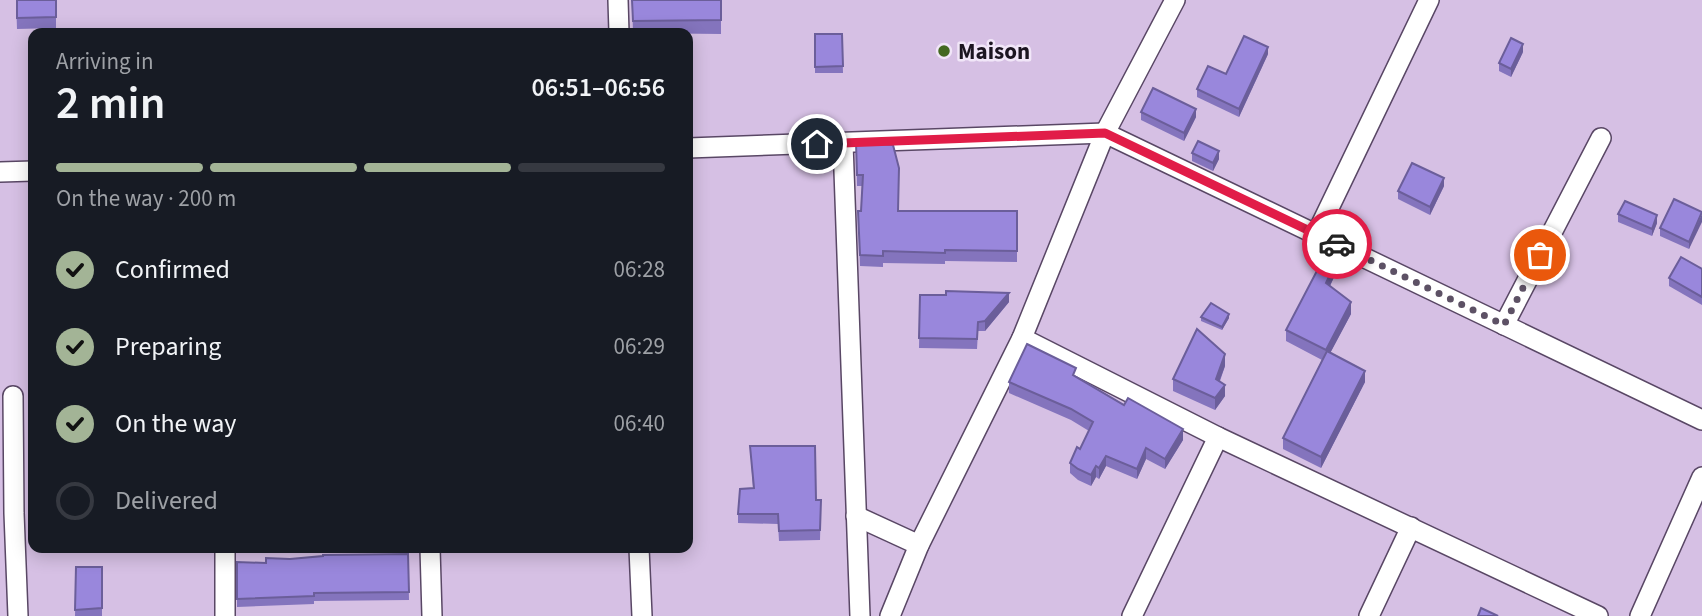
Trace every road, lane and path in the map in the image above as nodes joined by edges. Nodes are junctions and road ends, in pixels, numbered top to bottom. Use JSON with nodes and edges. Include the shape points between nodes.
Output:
{"nodes":[{"id":1,"x":618,"y":0,"type":"edge"},
{"id":2,"x":1175,"y":0,"type":"edge"},
{"id":3,"x":1429,"y":0,"type":"edge"},
{"id":4,"x":619,"y":28,"type":"edge"},
{"id":5,"x":1105,"y":133,"type":"junction"},
{"id":6,"x":1601,"y":138,"type":"dead end"},
{"id":7,"x":843,"y":142,"type":"junction"},
{"id":8,"x":693,"y":148,"type":"edge"},
{"id":9,"x":28,"y":171,"type":"edge"},
{"id":10,"x":0,"y":173,"type":"edge"},
{"id":11,"x":1316,"y":235,"type":"junction"},
{"id":12,"x":1504,"y":325,"type":"junction"},
{"id":13,"x":1022,"y":338,"type":"junction"},
{"id":14,"x":28,"y":395,"type":"edge"},
{"id":15,"x":7,"y":396,"type":"edge"},
{"id":16,"x":1702,"y":420,"type":"edge"},
{"id":17,"x":1218,"y":437,"type":"junction"},
{"id":18,"x":1702,"y":477,"type":"edge"},
{"id":19,"x":7,"y":513,"type":"edge"},
{"id":20,"x":856,"y":516,"type":"junction"},
{"id":21,"x":1411,"y":527,"type":"junction"},
{"id":22,"x":919,"y":545,"type":"junction"},
{"id":23,"x":225,"y":553,"type":"edge"},
{"id":24,"x":430,"y":553,"type":"edge"},
{"id":25,"x":639,"y":553,"type":"edge"},
{"id":26,"x":18,"y":616,"type":"edge"},
{"id":27,"x":225,"y":616,"type":"edge"},
{"id":28,"x":432,"y":616,"type":"edge"},
{"id":29,"x":642,"y":616,"type":"edge"},
{"id":30,"x":860,"y":616,"type":"edge"},
{"id":31,"x":890,"y":616,"type":"edge"},
{"id":32,"x":1132,"y":616,"type":"edge"},
{"id":33,"x":1369,"y":616,"type":"edge"},
{"id":34,"x":1598,"y":616,"type":"edge"},
{"id":35,"x":1640,"y":616,"type":"edge"}],
"edges":[{"from":1,"to":4,"type":"street"},
{"from":2,"to":5,"type":"street"},
{"from":3,"to":11,"type":"street"},
{"from":5,"to":7,"type":"street"},
{"from":5,"to":11,"type":"street"},
{"from":5,"to":13,"type":"street"},
{"from":6,"to":12,"type":"street"},
{"from":7,"to":8,"type":"street"},
{"from":7,"to":20,"type":"street"},
{"from":9,"to":10,"type":"street"},
{"from":11,"to":12,"type":"street"},
{"from":12,"to":16,"type":"street"},
{"from":13,"to":17,"type":"street"},
{"from":13,"to":22,"type":"street"},
{"from":14,"to":15,"type":"street"},
{"from":15,"to":19,"type":"street"},
{"from":17,"to":21,"type":"street"},
{"from":17,"to":32,"type":"street"},
{"from":18,"to":35,"type":"street"},
{"from":19,"to":26,"type":"street"},
{"from":20,"to":22,"type":"street"},
{"from":20,"to":30,"type":"street"},
{"from":21,"to":33,"type":"street"},
{"from":21,"to":34,"type":"street"},
{"from":22,"to":31,"type":"street"},
{"from":23,"to":27,"type":"street"},
{"from":24,"to":28,"type":"street"},
{"from":25,"to":29,"type":"street"}]}
